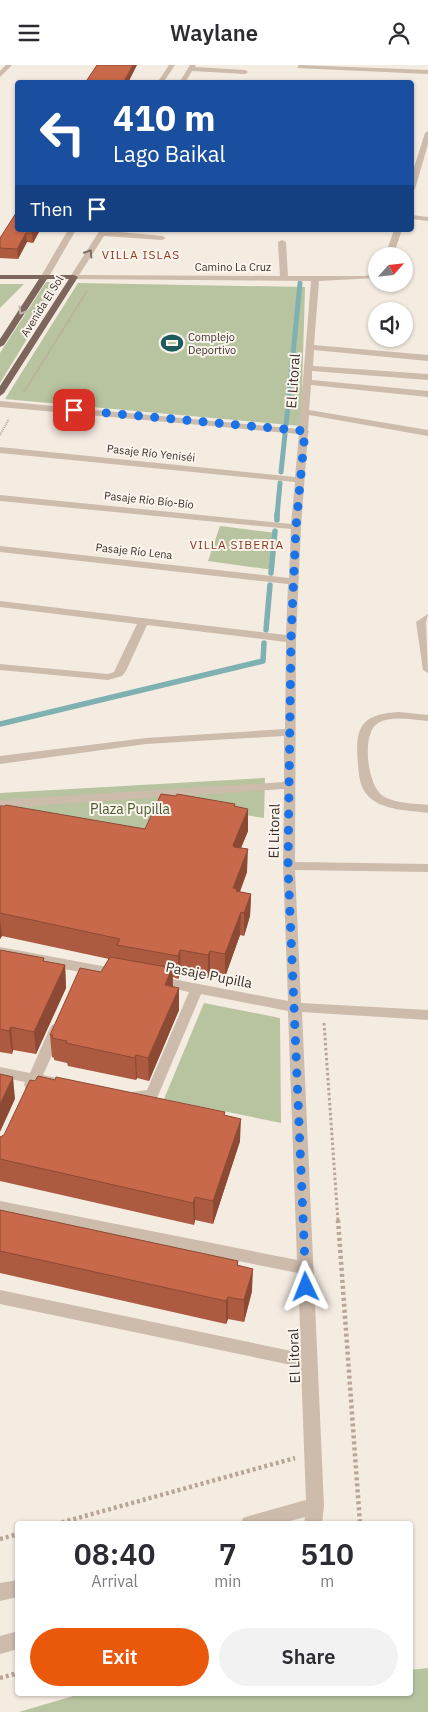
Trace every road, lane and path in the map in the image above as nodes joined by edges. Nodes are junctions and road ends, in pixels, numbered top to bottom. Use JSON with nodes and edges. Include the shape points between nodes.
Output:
{"nodes":[{"id":1,"x":8,"y":65,"type":"edge"},
{"id":2,"x":172,"y":65,"type":"edge"},
{"id":3,"x":191,"y":67,"type":"edge"},
{"id":4,"x":299,"y":67,"type":"dead end"},
{"id":5,"x":245,"y":72,"type":"dead end"},
{"id":6,"x":428,"y":72,"type":"edge"},
{"id":7,"x":0,"y":75,"type":"edge"},
{"id":8,"x":162,"y":80,"type":"edge"},
{"id":9,"x":184,"y":80,"type":"edge"},
{"id":10,"x":428,"y":133,"type":"edge"},
{"id":11,"x":426,"y":145,"type":"edge"},
{"id":12,"x":414,"y":180,"type":"edge"},
{"id":13,"x":414,"y":217,"type":"edge"},
{"id":14,"x":428,"y":219,"type":"edge"},
{"id":15,"x":71,"y":232,"type":"edge"},
{"id":16,"x":103,"y":232,"type":"edge"},
{"id":17,"x":397,"y":232,"type":"edge"},
{"id":18,"x":162,"y":238,"type":"dead end"},
{"id":19,"x":282,"y":242,"type":"dead end"},
{"id":20,"x":391,"y":247,"type":"edge"},
{"id":21,"x":0,"y":277,"type":"edge"},
{"id":22,"x":44,"y":277,"type":"junction"},
{"id":23,"x":74,"y":277,"type":"junction"},
{"id":24,"x":96,"y":277,"type":"junction"},
{"id":25,"x":368,"y":277,"type":"edge"},
{"id":26,"x":284,"y":278,"type":"junction"},
{"id":27,"x":315,"y":279,"type":"junction"},
{"id":28,"x":0,"y":345,"type":"edge"},
{"id":29,"x":310,"y":347,"type":"junction"},
{"id":30,"x":428,"y":358,"type":"edge"},
{"id":31,"x":309,"y":368,"type":"junction"},
{"id":32,"x":428,"y":377,"type":"edge"},
{"id":33,"x":308,"y":382,"type":"junction"},
{"id":34,"x":0,"y":393,"type":"edge"},
{"id":35,"x":428,"y":395,"type":"edge"},
{"id":36,"x":0,"y":403,"type":"edge"},
{"id":37,"x":16,"y":405,"type":"junction"},
{"id":38,"x":306,"y":412,"type":"junction"},
{"id":39,"x":305,"y":431,"type":"junction"},
{"id":40,"x":428,"y":433,"type":"edge"},
{"id":41,"x":0,"y":435,"type":"edge"},
{"id":42,"x":0,"y":450,"type":"edge"},
{"id":43,"x":299,"y":479,"type":"junction"},
{"id":44,"x":0,"y":498,"type":"edge"},
{"id":45,"x":296,"y":527,"type":"junction"},
{"id":46,"x":0,"y":549,"type":"edge"},
{"id":47,"x":294,"y":582,"type":"junction"},
{"id":48,"x":0,"y":604,"type":"edge"},
{"id":49,"x":428,"y":617,"type":"edge"},
{"id":50,"x":143,"y":622,"type":"junction"},
{"id":51,"x":291,"y":639,"type":"junction"},
{"id":52,"x":0,"y":667,"type":"edge"},
{"id":53,"x":428,"y":670,"type":"edge"},
{"id":54,"x":428,"y":718,"type":"edge"},
{"id":55,"x":291,"y":732,"type":"junction"},
{"id":56,"x":0,"y":761,"type":"edge"},
{"id":57,"x":290,"y":785,"type":"junction"},
{"id":58,"x":0,"y":804,"type":"edge"},
{"id":59,"x":428,"y":809,"type":"edge"},
{"id":60,"x":288,"y":866,"type":"junction"},
{"id":61,"x":428,"y":868,"type":"edge"},
{"id":62,"x":0,"y":952,"type":"edge"},
{"id":63,"x":84,"y":968,"type":"junction"},
{"id":64,"x":76,"y":985,"type":"edge"},
{"id":65,"x":197,"y":989,"type":"junction"},
{"id":66,"x":295,"y":1007,"type":"junction"},
{"id":67,"x":323,"y":1009,"type":"junction"},
{"id":68,"x":428,"y":1015,"type":"edge"},
{"id":69,"x":61,"y":1019,"type":"edge"},
{"id":70,"x":0,"y":1072,"type":"edge"},
{"id":71,"x":34,"y":1079,"type":"junction"},
{"id":72,"x":62,"y":1084,"type":"edge"},
{"id":73,"x":26,"y":1095,"type":"edge"},
{"id":74,"x":119,"y":1095,"type":"edge"},
{"id":75,"x":0,"y":1207,"type":"edge"},
{"id":76,"x":305,"y":1268,"type":"junction"},
{"id":77,"x":0,"y":1297,"type":"edge"},
{"id":78,"x":309,"y":1362,"type":"junction"},
{"id":79,"x":312,"y":1453,"type":"junction"},
{"id":80,"x":315,"y":1505,"type":"junction"},
{"id":81,"x":67,"y":1521,"type":"edge"},
{"id":82,"x":259,"y":1521,"type":"edge"},
{"id":83,"x":313,"y":1521,"type":"edge"},
{"id":84,"x":360,"y":1521,"type":"edge"},
{"id":85,"x":15,"y":1535,"type":"edge"},
{"id":86,"x":0,"y":1539,"type":"edge"},
{"id":87,"x":15,"y":1589,"type":"edge"},
{"id":88,"x":0,"y":1593,"type":"edge"},
{"id":89,"x":15,"y":1641,"type":"edge"},
{"id":90,"x":0,"y":1645,"type":"edge"},
{"id":91,"x":15,"y":1674,"type":"edge"},
{"id":92,"x":0,"y":1678,"type":"edge"}],
"edges":[{"from":1,"to":7,"type":"street"},
{"from":2,"to":8,"type":"street"},
{"from":3,"to":5,"type":"street"},
{"from":3,"to":9,"type":"street"},
{"from":4,"to":6,"type":"street"},
{"from":10,"to":11,"type":"street"},
{"from":11,"to":12,"type":"street"},
{"from":13,"to":14,"type":"street"},
{"from":15,"to":22,"type":"street","name":"Avenida El Sol"},
{"from":16,"to":18,"type":"street"},
{"from":23,"to":16,"type":"street","name":"Avenida El Sol","one_way":true},
{"from":17,"to":20,"type":"street"},
{"from":19,"to":26,"type":"street"},
{"from":21,"to":22,"type":"main road","name":"Camino La Cruz"},
{"from":22,"to":23,"type":"main road","name":"Camino La Cruz"},
{"from":22,"to":28,"type":"main road","name":"Avenida El Sol","one_way":true},
{"from":23,"to":24,"type":"street","name":"Camino La Cruz"},
{"from":23,"to":34,"type":"main road","name":"Avenida El Sol"},
{"from":24,"to":26,"type":"street","name":"Camino La Cruz"},
{"from":24,"to":37,"type":"path"},
{"from":25,"to":27,"type":"street"},
{"from":26,"to":27,"type":"street","name":"Camino La Cruz"},
{"from":27,"to":29,"type":"street","name":"El Litoral"},
{"from":29,"to":30,"type":"street"},
{"from":29,"to":31,"type":"street","name":"El Litoral"},
{"from":31,"to":32,"type":"street"},
{"from":31,"to":33,"type":"street","name":"El Litoral"},
{"from":33,"to":35,"type":"street"},
{"from":33,"to":38,"type":"street","name":"El Litoral"},
{"from":36,"to":37,"type":"street"},
{"from":37,"to":39,"type":"street"},
{"from":37,"to":41,"type":"path"},
{"from":38,"to":39,"type":"street","name":"El Litoral"},
{"from":38,"to":40,"type":"street"},
{"from":39,"to":43,"type":"street","name":"El Litoral"},
{"from":42,"to":43,"type":"street","name":"Pasaje Río Yeniséi"},
{"from":43,"to":45,"type":"street","name":"El Litoral"},
{"from":44,"to":45,"type":"street","name":"Pasaje Río Bío-Bío"},
{"from":45,"to":47,"type":"street","name":"El Litoral"},
{"from":46,"to":47,"type":"street","name":"Pasaje Río Lena"},
{"from":47,"to":51,"type":"street","name":"El Litoral"},
{"from":48,"to":50,"type":"street"},
{"from":49,"to":53,"type":"street","via":[[421,622]]},
{"from":50,"to":51,"type":"street"},
{"from":50,"to":52,"type":"street","via":[[118,674],[108,677]]},
{"from":51,"to":55,"type":"street","name":"El Litoral"},
{"from":54,"to":59,"type":"street","via":[[384,715],[370,723],[362,738],[368,787],[373,793],[387,803]]},
{"from":55,"to":56,"type":"street","via":[[146,741]]},
{"from":55,"to":57,"type":"street","name":"El Litoral"},
{"from":57,"to":58,"type":"street"},
{"from":57,"to":60,"type":"street","name":"El Litoral"},
{"from":60,"to":61,"type":"street"},
{"from":60,"to":66,"type":"street","name":"El Litoral"},
{"from":62,"to":63,"type":"street","name":"Pasaje Pupilla"},
{"from":63,"to":64,"type":"street"},
{"from":63,"to":65,"type":"street","name":"Pasaje Pupilla"},
{"from":65,"to":66,"type":"street","name":"Pasaje Pupilla"},
{"from":65,"to":74,"type":"street","via":[[152,1094],[143,1097]]},
{"from":66,"to":67,"type":"street","name":"Pasaje Pupilla"},
{"from":66,"to":76,"type":"street","name":"El Litoral"},
{"from":67,"to":68,"type":"street","name":"Pasaje Pupilla"},
{"from":67,"to":84,"type":"path"},
{"from":69,"to":71,"type":"street"},
{"from":70,"to":71,"type":"street"},
{"from":71,"to":72,"type":"street"},
{"from":71,"to":73,"type":"street"},
{"from":75,"to":76,"type":"street"},
{"from":76,"to":78,"type":"street","name":"El Litoral"},
{"from":77,"to":78,"type":"street"},
{"from":78,"to":79,"type":"street","name":"El Litoral"},
{"from":79,"to":80,"type":"street","name":"El Litoral"},
{"from":79,"to":81,"type":"path"},
{"from":80,"to":82,"type":"street"},
{"from":80,"to":83,"type":"street","name":"El Litoral"},
{"from":85,"to":86,"type":"path"},
{"from":87,"to":88,"type":"street"},
{"from":89,"to":90,"type":"street"},
{"from":91,"to":92,"type":"path"}]}
